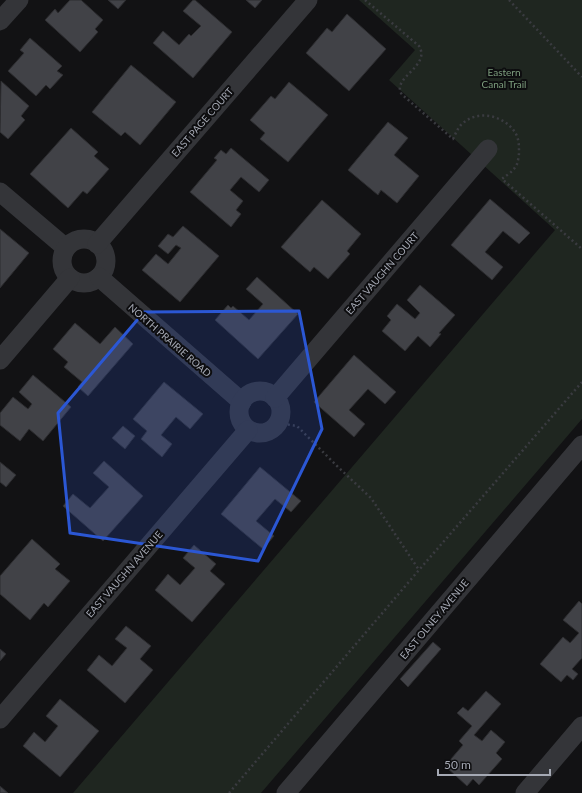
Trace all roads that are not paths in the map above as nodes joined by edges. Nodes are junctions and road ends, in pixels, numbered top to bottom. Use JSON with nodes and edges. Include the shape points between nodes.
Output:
{"nodes":[{"id":1,"x":18,"y":0,"type":"edge"},
{"id":2,"x":308,"y":0,"type":"edge"},
{"id":3,"x":0,"y":22,"type":"edge"},
{"id":4,"x":488,"y":149,"type":"dead end"},
{"id":5,"x":0,"y":192,"type":"edge"},
{"id":6,"x":97,"y":244,"type":"junction"},
{"id":7,"x":66,"y":248,"type":"junction"},
{"id":8,"x":99,"y":277,"type":"junction"},
{"id":9,"x":70,"y":278,"type":"junction"},
{"id":10,"x":0,"y":360,"type":"edge"},
{"id":11,"x":275,"y":398,"type":"junction"},
{"id":12,"x":242,"y":402,"type":"junction"},
{"id":13,"x":248,"y":430,"type":"junction"},
{"id":14,"x":582,"y":445,"type":"edge"},
{"id":15,"x":0,"y":719,"type":"edge"},
{"id":16,"x":582,"y":726,"type":"edge"},
{"id":17,"x":286,"y":793,"type":"edge"},
{"id":18,"x":525,"y":793,"type":"edge"}],
"edges":[{"from":1,"to":3,"type":"street"},
{"from":2,"to":6,"type":"street","name":"EAST PAGE COURT"},
{"from":4,"to":11,"type":"street","name":"EAST VAUGHN COURT"},
{"from":5,"to":7,"type":"street"},
{"from":6,"to":7,"type":"street","via":[[84,239],[77,240]]},
{"from":6,"to":8,"type":"street","via":[[105,260]]},
{"from":7,"to":9,"type":"street","via":[[62,267]]},
{"from":8,"to":9,"type":"street","via":[[88,283]]},
{"from":8,"to":12,"type":"street","name":"NORTH PRAIRIE ROAD"},
{"from":9,"to":10,"type":"street"},
{"from":11,"to":12,"type":"street","via":[[270,394],[257,392],[251,393]]},
{"from":11,"to":13,"type":"street","via":[[279,403],[281,416],[274,428],[261,434]]},
{"from":12,"to":13,"type":"street","via":[[241,422]]},
{"from":13,"to":15,"type":"street","name":"EAST VAUGHN AVENUE"},
{"from":14,"to":17,"type":"street","name":"EAST OLNEY AVENUE"},
{"from":16,"to":18,"type":"street"}]}
